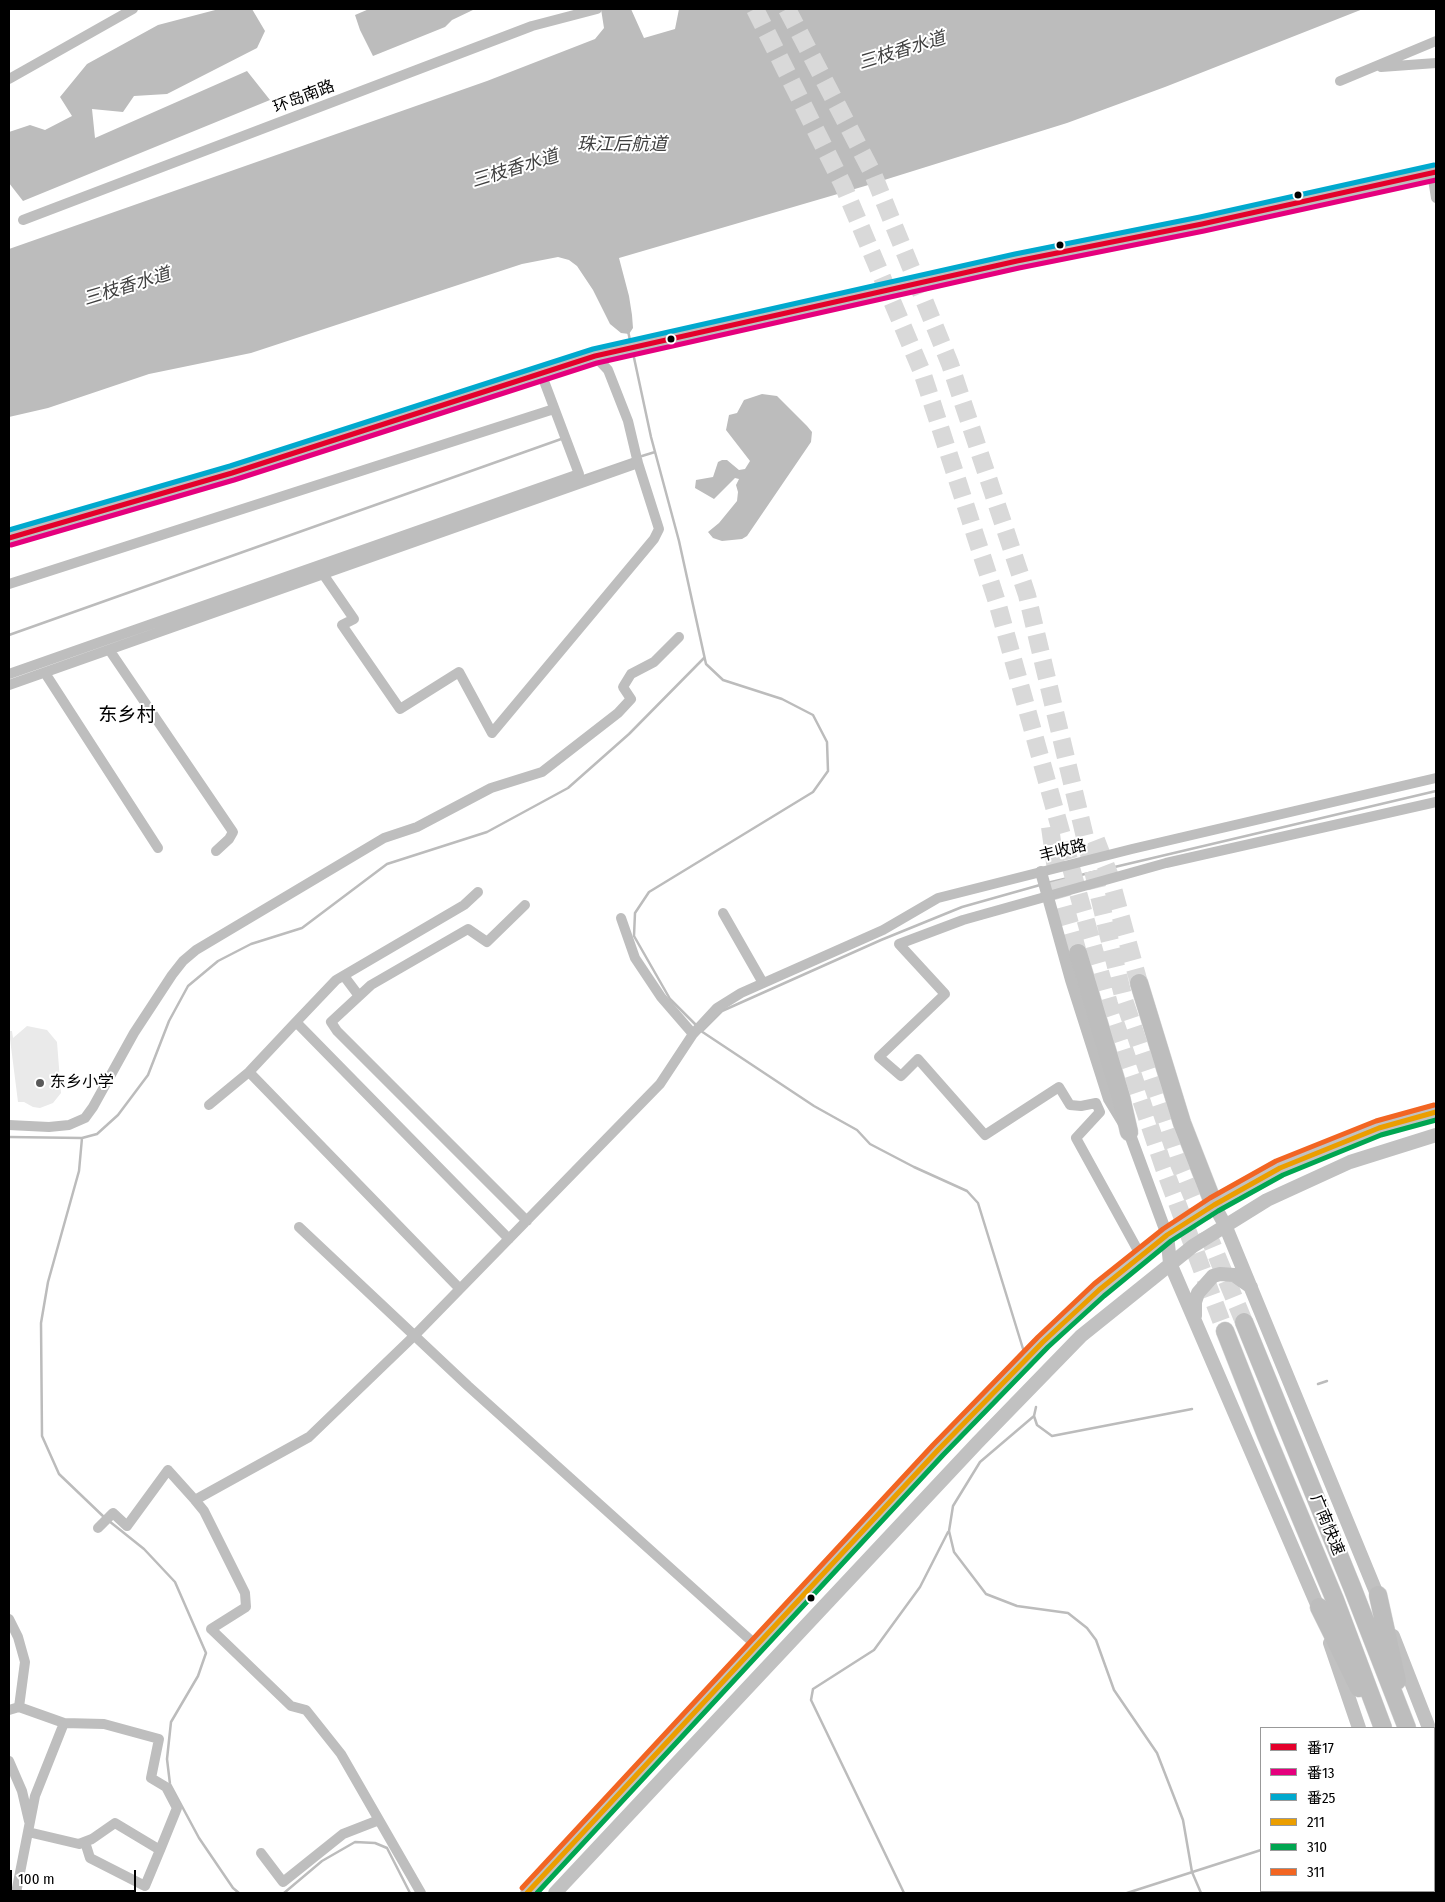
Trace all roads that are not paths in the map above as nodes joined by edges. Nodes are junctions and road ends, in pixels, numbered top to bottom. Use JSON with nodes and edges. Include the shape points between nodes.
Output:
{"nodes":[{"id":1,"x":133,"y":9,"type":"edge"},
{"id":2,"x":597,"y":9,"type":"edge"},
{"id":3,"x":1436,"y":41,"type":"edge"},
{"id":4,"x":1436,"y":63,"type":"edge"},
{"id":5,"x":1372,"y":68,"type":"junction"},
{"id":6,"x":9,"y":79,"type":"edge"},
{"id":7,"x":1340,"y":81,"type":"dead end"},
{"id":8,"x":1434,"y":172,"type":"edge"},
{"id":9,"x":1436,"y":198,"type":"edge"},
{"id":10,"x":23,"y":220,"type":"dead end"},
{"id":11,"x":594,"y":356,"type":"junction"},
{"id":12,"x":541,"y":373,"type":"junction"},
{"id":13,"x":554,"y":409,"type":"junction"},
{"id":14,"x":638,"y":463,"type":"junction"},
{"id":15,"x":9,"y":538,"type":"edge"},
{"id":16,"x":323,"y":574,"type":"junction"},
{"id":17,"x":9,"y":584,"type":"edge"},
{"id":18,"x":679,"y":637,"type":"dead end"},
{"id":19,"x":110,"y":651,"type":"junction"},
{"id":20,"x":45,"y":673,"type":"junction"},
{"id":21,"x":9,"y":674,"type":"edge"},
{"id":22,"x":9,"y":685,"type":"edge"},
{"id":23,"x":1436,"y":778,"type":"edge"},
{"id":24,"x":1436,"y":802,"type":"edge"},
{"id":25,"x":158,"y":848,"type":"dead end"},
{"id":26,"x":216,"y":851,"type":"dead end"},
{"id":27,"x":1041,"y":872,"type":"junction"},
{"id":28,"x":478,"y":892,"type":"dead end"},
{"id":29,"x":525,"y":906,"type":"dead end"},
{"id":30,"x":723,"y":913,"type":"dead end"},
{"id":31,"x":621,"y":918,"type":"dead end"},
{"id":32,"x":1078,"y":953,"type":"tunnel mouth"},
{"id":33,"x":344,"y":976,"type":"junction"},
{"id":34,"x":763,"y":983,"type":"junction"},
{"id":35,"x":1140,"y":984,"type":"tunnel mouth"},
{"id":36,"x":359,"y":996,"type":"junction"},
{"id":37,"x":296,"y":1022,"type":"junction"},
{"id":38,"x":693,"y":1034,"type":"junction"},
{"id":39,"x":248,"y":1072,"type":"junction"},
{"id":40,"x":209,"y":1105,"type":"dead end"},
{"id":41,"x":1436,"y":1112,"type":"edge"},
{"id":42,"x":9,"y":1125,"type":"edge"},
{"id":43,"x":1129,"y":1132,"type":"junction"},
{"id":44,"x":1436,"y":1135,"type":"edge"},
{"id":45,"x":1214,"y":1205,"type":"junction"},
{"id":46,"x":527,"y":1221,"type":"junction"},
{"id":47,"x":1225,"y":1225,"type":"junction"},
{"id":48,"x":299,"y":1227,"type":"dead end"},
{"id":49,"x":1167,"y":1235,"type":"junction"},
{"id":50,"x":509,"y":1239,"type":"junction"},
{"id":51,"x":1141,"y":1256,"type":"junction"},
{"id":52,"x":1170,"y":1264,"type":"junction"},
{"id":53,"x":1251,"y":1288,"type":"junction"},
{"id":54,"x":460,"y":1289,"type":"junction"},
{"id":55,"x":1196,"y":1320,"type":"junction"},
{"id":56,"x":1244,"y":1322,"type":"tunnel mouth"},
{"id":57,"x":1225,"y":1331,"type":"tunnel mouth"},
{"id":58,"x":415,"y":1335,"type":"junction"},
{"id":59,"x":195,"y":1500,"type":"junction"},
{"id":60,"x":98,"y":1528,"type":"dead end"},
{"id":61,"x":1378,"y":1595,"type":"junction"},
{"id":62,"x":1319,"y":1607,"type":"junction"},
{"id":63,"x":9,"y":1619,"type":"edge"},
{"id":64,"x":757,"y":1646,"type":"junction"},
{"id":65,"x":14,"y":1708,"type":"edge"},
{"id":66,"x":64,"y":1723,"type":"junction"},
{"id":67,"x":1405,"y":1725,"type":"edge"},
{"id":68,"x":1359,"y":1727,"type":"edge"},
{"id":69,"x":1382,"y":1727,"type":"edge"},
{"id":70,"x":1383,"y":1727,"type":"edge"},
{"id":71,"x":1428,"y":1727,"type":"edge"},
{"id":72,"x":9,"y":1761,"type":"edge"},
{"id":73,"x":379,"y":1820,"type":"junction"},
{"id":74,"x":29,"y":1828,"type":"junction"},
{"id":75,"x":85,"y":1842,"type":"junction"},
{"id":76,"x":160,"y":1850,"type":"junction"},
{"id":77,"x":261,"y":1853,"type":"dead end"},
{"id":78,"x":16,"y":1893,"type":"edge"},
{"id":79,"x":420,"y":1893,"type":"edge"},
{"id":80,"x":527,"y":1893,"type":"edge"},
{"id":81,"x":555,"y":1893,"type":"edge"}],
"edges":[{"from":1,"to":6,"type":"street"},
{"from":2,"to":10,"type":"street","name":"环岛南路","via":[[532,26]]},
{"from":3,"to":5,"type":"street"},
{"from":4,"to":5,"type":"street"},
{"from":5,"to":7,"type":"street"},
{"from":8,"to":9,"type":"street"},
{"from":8,"to":11,"type":"street"},
{"from":11,"to":12,"type":"street"},
{"from":11,"to":14,"type":"street","via":[[608,370],[628,421]]},
{"from":12,"to":13,"type":"street"},
{"from":12,"to":15,"type":"street","via":[[232,473]]},
{"from":13,"to":17,"type":"street"},
{"from":13,"to":21,"type":"street","via":[[579,474]]},
{"from":14,"to":16,"type":"street"},
{"from":14,"to":16,"type":"street","via":[[659,529],[654,539],[492,733],[459,672],[400,709],[342,625],[354,620]]},
{"from":16,"to":19,"type":"street"},
{"from":18,"to":42,"type":"street","via":[[654,662],[631,674],[622,687],[631,699],[618,713],[542,772],[491,788],[418,827],[384,838],[196,950],[172,975],[85,1118],[69,1125],[49,1127]]},
{"from":19,"to":20,"type":"street"},
{"from":19,"to":26,"type":"street","via":[[232,832],[230,839]]},
{"from":20,"to":22,"type":"street"},
{"from":20,"to":25,"type":"street"},
{"from":23,"to":27,"type":"street","name":"丰收路"},
{"from":24,"to":51,"type":"street","via":[[1166,863],[963,920],[899,944],[945,994],[879,1057],[901,1076],[918,1059],[985,1135],[1059,1087],[1070,1105],[1096,1103],[1100,1112],[1076,1138]]},
{"from":27,"to":34,"type":"street","name":"丰收路","via":[[938,898],[883,930]]},
{"from":27,"to":43,"type":"street","via":[[1109,1099]]},
{"from":28,"to":33,"type":"street","via":[[464,905]]},
{"from":29,"to":36,"type":"street","via":[[487,942],[468,929],[371,985]]},
{"from":30,"to":34,"type":"street"},
{"from":31,"to":38,"type":"street","via":[[635,958],[661,997]]},
{"from":32,"to":43,"type":"highway"},
{"from":33,"to":36,"type":"street"},
{"from":33,"to":37,"type":"street","via":[[336,980]]},
{"from":34,"to":38,"type":"street","name":"丰收路","via":[[717,1008]]},
{"from":35,"to":45,"type":"highway","via":[[1182,1124]]},
{"from":36,"to":46,"type":"street","via":[[331,1022],[337,1031]]},
{"from":37,"to":39,"type":"street"},
{"from":37,"to":50,"type":"street"},
{"from":38,"to":46,"type":"street","name":"丰收路","via":[[660,1084]]},
{"from":39,"to":40,"type":"street"},
{"from":39,"to":54,"type":"street"},
{"from":41,"to":45,"type":"main road","via":[[1334,1144],[1280,1168]]},
{"from":43,"to":49,"type":"street"},
{"from":44,"to":47,"type":"main road","via":[[1314,1177]]},
{"from":45,"to":47,"type":"main road"},
{"from":45,"to":49,"type":"main road"},
{"from":46,"to":50,"type":"street","name":"丰收路"},
{"from":47,"to":52,"type":"main road"},
{"from":47,"to":53,"type":"main road"},
{"from":48,"to":58,"type":"street"},
{"from":49,"to":51,"type":"main road"},
{"from":49,"to":52,"type":"main road"},
{"from":50,"to":54,"type":"street","name":"丰收路"},
{"from":51,"to":64,"type":"main road","via":[[1099,1290],[1026,1359]]},
{"from":52,"to":55,"type":"main road"},
{"from":52,"to":81,"type":"main road","via":[[1081,1336],[1026,1392]]},
{"from":53,"to":55,"type":"main road","via":[[1234,1275],[1213,1276],[1198,1293],[1194,1309]]},
{"from":53,"to":61,"type":"main road"},
{"from":54,"to":58,"type":"street","name":"丰收路"},
{"from":55,"to":62,"type":"main road","via":[[1246,1444]]},
{"from":56,"to":67,"type":"highway","name":"广南快速"},
{"from":57,"to":70,"type":"highway","name":"广南快速","via":[[1335,1600]]},
{"from":58,"to":59,"type":"street","name":"丰收路","via":[[309,1437]]},
{"from":58,"to":64,"type":"street"},
{"from":59,"to":60,"type":"street","via":[[168,1470],[127,1526],[113,1513]]},
{"from":59,"to":73,"type":"street","via":[[204,1511],[245,1593],[246,1607],[211,1629],[291,1706],[306,1710],[341,1754]]},
{"from":61,"to":67,"type":"highway"},
{"from":61,"to":71,"type":"main road"},
{"from":62,"to":68,"type":"main road"},
{"from":62,"to":69,"type":"highway","via":[[1348,1670]]},
{"from":63,"to":65,"type":"street","via":[[25,1662]]},
{"from":64,"to":80,"type":"main road"},
{"from":65,"to":66,"type":"street"},
{"from":66,"to":74,"type":"street","via":[[35,1796]]},
{"from":66,"to":76,"type":"street","via":[[104,1724],[159,1739],[151,1778],[166,1788],[177,1808]]},
{"from":72,"to":74,"type":"street","via":[[22,1791]]},
{"from":73,"to":77,"type":"street","via":[[342,1834],[283,1882]]},
{"from":73,"to":79,"type":"street"},
{"from":74,"to":75,"type":"street","via":[[67,1842]]},
{"from":74,"to":78,"type":"street"},
{"from":75,"to":76,"type":"street","via":[[114,1823]]},
{"from":75,"to":76,"type":"street","via":[[90,1858],[145,1886]]}]}
